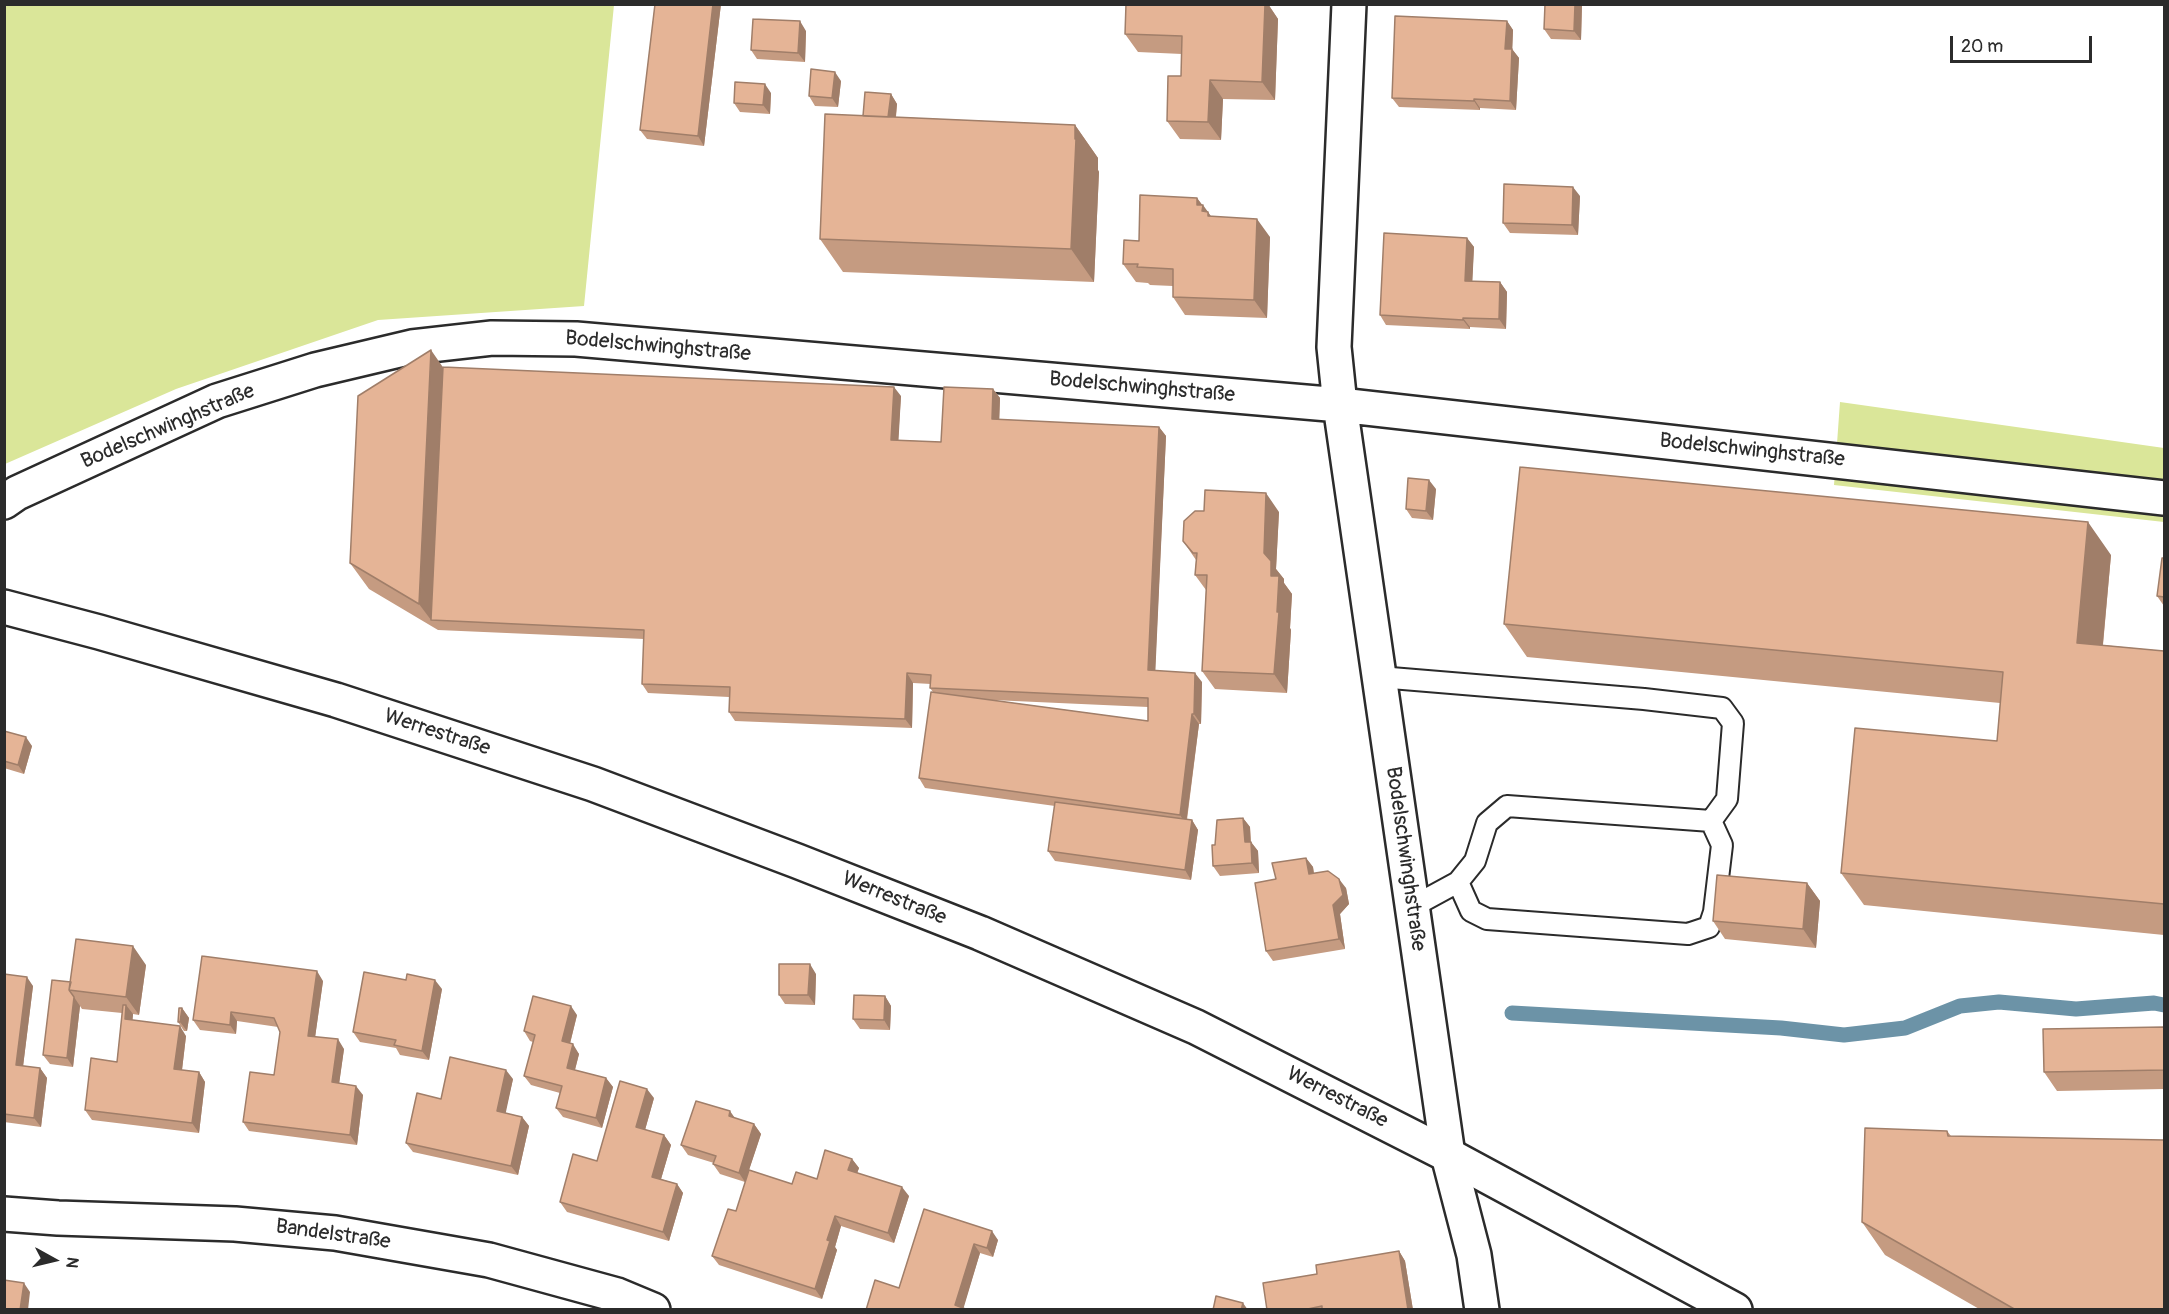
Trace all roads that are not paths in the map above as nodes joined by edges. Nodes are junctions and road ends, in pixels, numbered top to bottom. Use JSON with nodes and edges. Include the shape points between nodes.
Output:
{"nodes":[{"id":1,"x":1349,"y":4,"type":"edge"},
{"id":2,"x":1340,"y":405,"type":"junction"},
{"id":3,"x":2164,"y":498,"type":"edge"},
{"id":4,"x":4,"y":502,"type":"edge"},
{"id":5,"x":4,"y":607,"type":"edge"},
{"id":6,"x":1379,"y":677,"type":"junction"},
{"id":7,"x":1712,"y":821,"type":"junction"},
{"id":8,"x":1458,"y":882,"type":"junction"},
{"id":9,"x":1412,"y":907,"type":"junction"},
{"id":10,"x":1448,"y":1155,"type":"junction"},
{"id":11,"x":4,"y":1214,"type":"edge"},
{"id":12,"x":653,"y":1310,"type":"edge"},
{"id":13,"x":1482,"y":1310,"type":"edge"},
{"id":14,"x":1735,"y":1310,"type":"edge"}],
"edges":[{"from":1,"to":2,"type":"street","name":"Bodelschwinghstraße","via":[[1334,347]]},
{"from":2,"to":3,"type":"street","name":"Bodelschwinghstraße"},
{"from":2,"to":4,"type":"street","name":"Bodelschwinghstraße","via":[[576,339],[492,338],[412,347],[315,370],[217,401]]},
{"from":2,"to":6,"type":"street","name":"Bodelschwinghstraße"},
{"from":5,"to":10,"type":"street","name":"Werrestraße","via":[[336,700],[593,784],[787,857],[980,933],[1196,1027]]},
{"from":6,"to":7,"type":"lane","via":[[1722,708],[1733,723],[1727,799]]},
{"from":6,"to":9,"type":"street","name":"Bodelschwinghstraße"},
{"from":7,"to":8,"type":"lane","via":[[1507,806],[1487,823],[1475,861]]},
{"from":7,"to":8,"type":"lane","via":[[1722,845],[1714,912],[1709,927],[1688,934],[1487,919],[1470,911]]},
{"from":8,"to":9,"type":"lane"},
{"from":9,"to":10,"type":"street","name":"Bodelschwinghstraße"},
{"from":10,"to":13,"type":"street","name":"Bodelschwinghstraße","via":[[1474,1255]]},
{"from":10,"to":14,"type":"street","name":"Werrestraße"},
{"from":11,"to":12,"type":"street","name":"Bandelstraße","via":[[235,1224],[334,1233],[489,1260],[617,1295]]}]}
